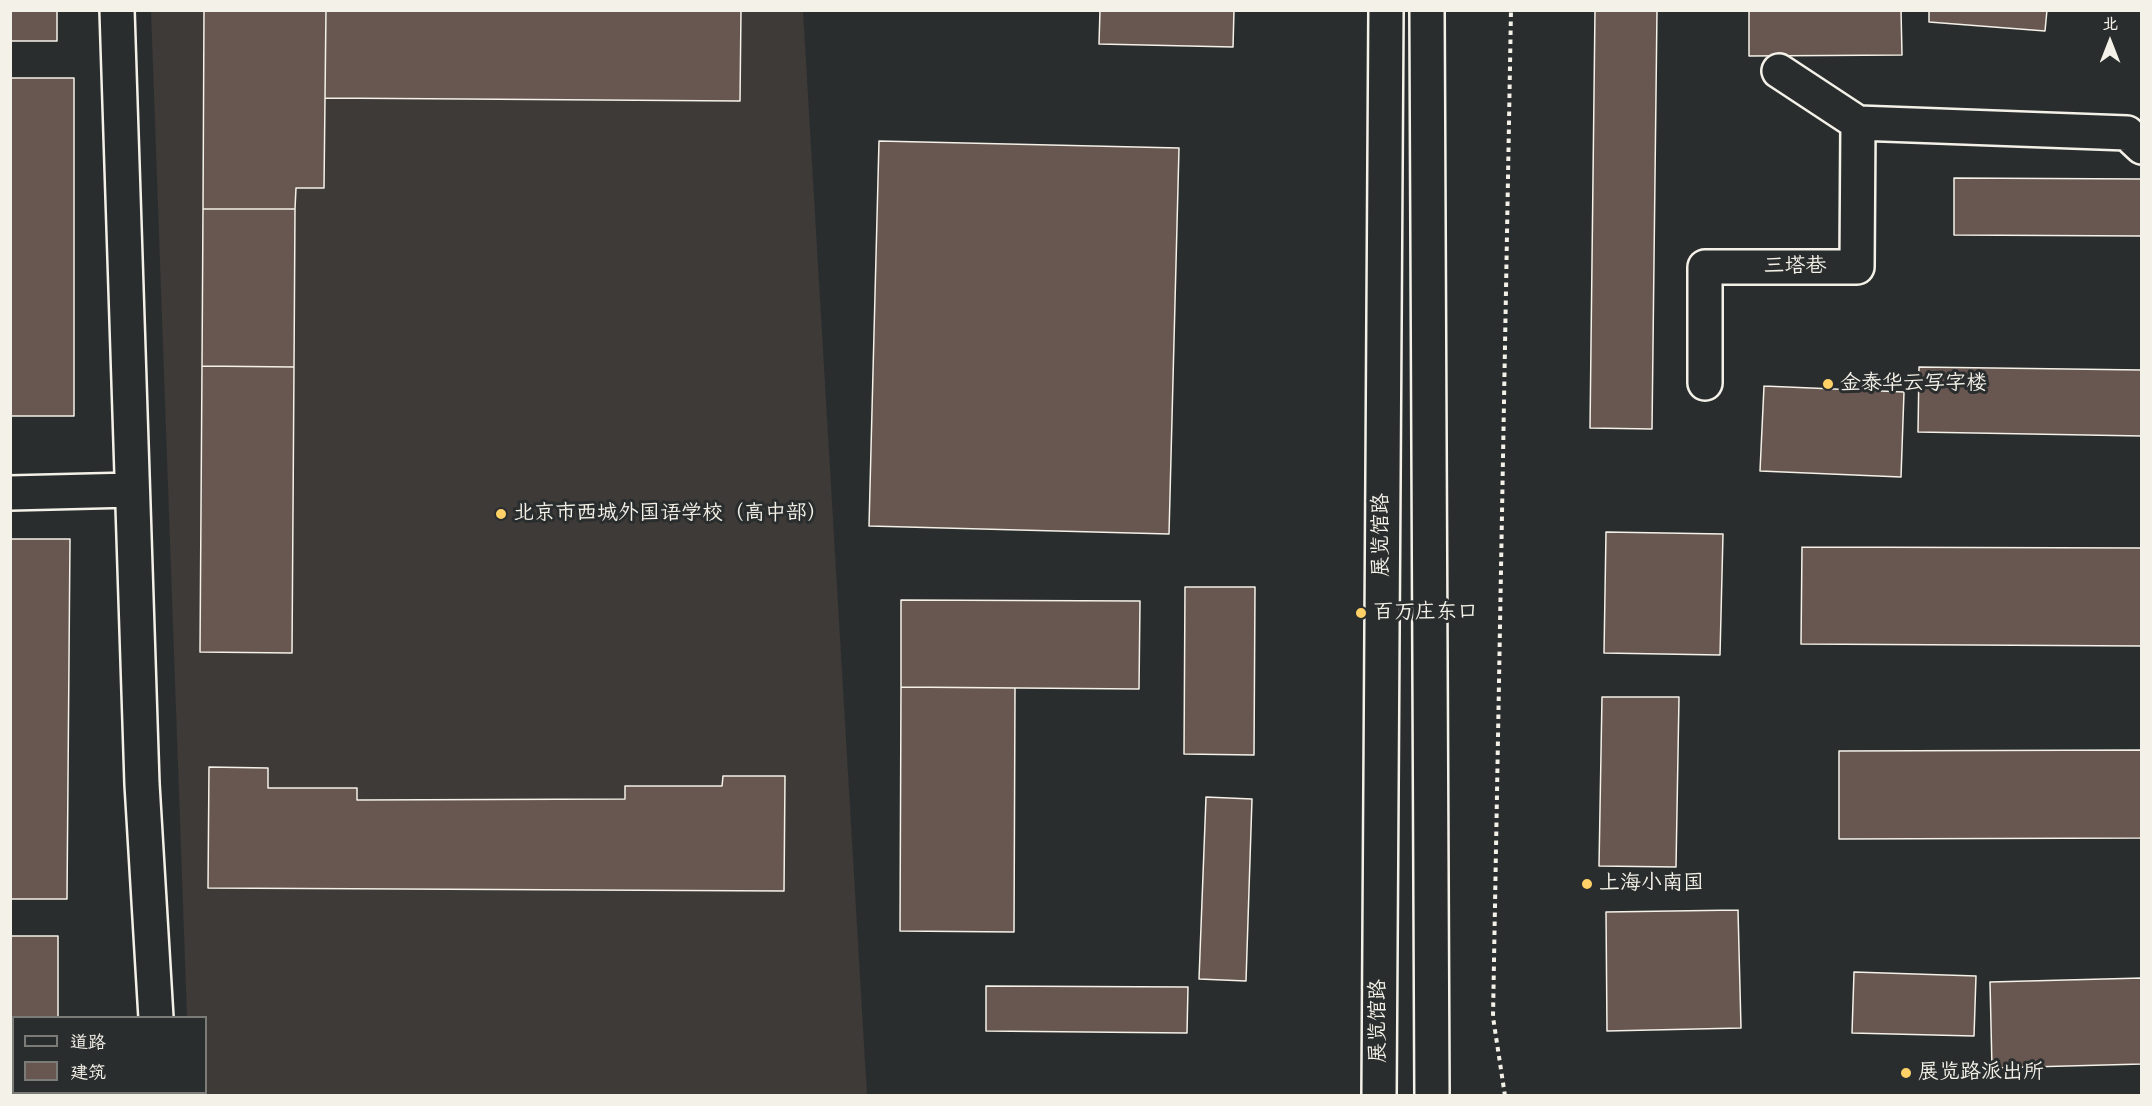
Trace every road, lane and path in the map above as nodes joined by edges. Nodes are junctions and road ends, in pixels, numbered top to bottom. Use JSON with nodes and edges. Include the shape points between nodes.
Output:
{"nodes":[{"id":1,"x":117,"y":10,"type":"edge"},
{"id":2,"x":1386,"y":10,"type":"edge"},
{"id":3,"x":1427,"y":10,"type":"edge"},
{"id":4,"x":1510,"y":10,"type":"edge"},
{"id":5,"x":1779,"y":70,"type":"dead end"},
{"id":6,"x":1858,"y":123,"type":"junction"},
{"id":7,"x":2142,"y":147,"type":"edge"},
{"id":8,"x":1705,"y":383,"type":"dead end"},
{"id":9,"x":132,"y":490,"type":"junction"},
{"id":10,"x":10,"y":493,"type":"edge"},
{"id":11,"x":156,"y":1016,"type":"edge"},
{"id":12,"x":1379,"y":1095,"type":"edge"},
{"id":13,"x":1432,"y":1095,"type":"edge"},
{"id":14,"x":1505,"y":1095,"type":"edge"}],
"edges":[{"from":1,"to":9,"type":"main road"},
{"from":2,"to":12,"type":"main road","name":"展览馆路"},
{"from":3,"to":13,"type":"main road"},
{"from":4,"to":14,"type":"path","via":[[1493,1017]]},
{"from":5,"to":6,"type":"main road"},
{"from":6,"to":7,"type":"main road","via":[[2127,133]]},
{"from":6,"to":8,"type":"main road","name":"三塔巷","via":[[1857,267],[1705,267]]},
{"from":9,"to":10,"type":"main road"},
{"from":9,"to":11,"type":"main road","via":[[142,784]]}]}
